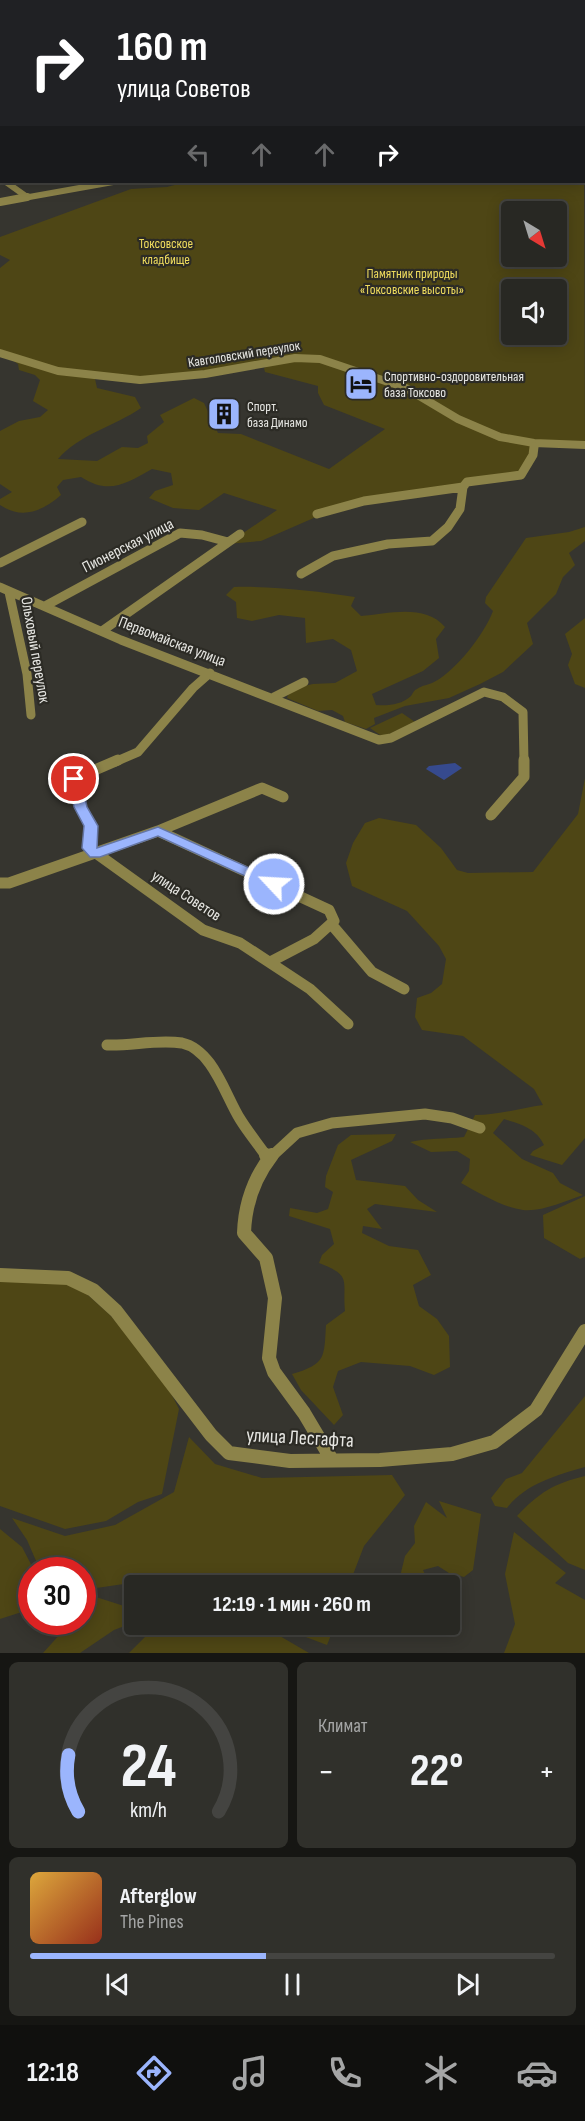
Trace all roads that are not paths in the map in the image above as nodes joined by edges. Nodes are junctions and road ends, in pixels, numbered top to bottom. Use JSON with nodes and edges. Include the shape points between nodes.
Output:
{"nodes":[{"id":1,"x":7,"y":183,"type":"edge"},
{"id":2,"x":106,"y":183,"type":"edge"},
{"id":3,"x":27,"y":197,"type":"junction"},
{"id":4,"x":0,"y":202,"type":"edge"},
{"id":5,"x":0,"y":353,"type":"edge"},
{"id":6,"x":534,"y":443,"type":"junction"},
{"id":7,"x":585,"y":445,"type":"edge"},
{"id":8,"x":464,"y":487,"type":"junction"},
{"id":9,"x":317,"y":514,"type":"dead end"},
{"id":10,"x":82,"y":522,"type":"dead end"},
{"id":11,"x":240,"y":534,"type":"dead end"},
{"id":12,"x":228,"y":542,"type":"junction"},
{"id":13,"x":0,"y":563,"type":"edge"},
{"id":14,"x":301,"y":574,"type":"dead end"},
{"id":15,"x":4,"y":589,"type":"edge"},
{"id":16,"x":45,"y":606,"type":"junction"},
{"id":17,"x":102,"y":631,"type":"junction"},
{"id":18,"x":210,"y":673,"type":"junction"},
{"id":19,"x":304,"y":682,"type":"dead end"},
{"id":20,"x":274,"y":697,"type":"junction"},
{"id":21,"x":31,"y":715,"type":"dead end"},
{"id":22,"x":284,"y":797,"type":"dead end"},
{"id":23,"x":491,"y":815,"type":"dead end"},
{"id":24,"x":158,"y":831,"type":"junction"},
{"id":25,"x":95,"y":854,"type":"junction"},
{"id":26,"x":0,"y":883,"type":"edge"},
{"id":27,"x":332,"y":925,"type":"junction"},
{"id":28,"x":270,"y":962,"type":"junction"},
{"id":29,"x":404,"y":989,"type":"dead end"},
{"id":30,"x":348,"y":1024,"type":"dead end"},
{"id":31,"x":107,"y":1045,"type":"dead end"},
{"id":32,"x":480,"y":1128,"type":"dead end"},
{"id":33,"x":269,"y":1159,"type":"junction"},
{"id":34,"x":0,"y":1275,"type":"edge"},
{"id":35,"x":585,"y":1331,"type":"edge"},
{"id":36,"x":332,"y":1460,"type":"junction"}],
"edges":[{"from":1,"to":3,"type":"street"},
{"from":2,"to":3,"type":"street"},
{"from":3,"to":4,"type":"street"},
{"from":5,"to":6,"type":"street","name":"Кавголовский переулок","via":[[58,371],[140,380],[205,374],[295,358],[320,359],[406,388],[483,431]]},
{"from":6,"to":7,"type":"street","name":"Кавголовский переулок"},
{"from":6,"to":8,"type":"street","via":[[533,455],[521,475],[468,482]]},
{"from":8,"to":9,"type":"street","via":[[364,501]]},
{"from":8,"to":14,"type":"street","via":[[459,509],[448,527],[432,541],[388,544],[333,556]]},
{"from":10,"to":13,"type":"street"},
{"from":11,"to":12,"type":"street"},
{"from":12,"to":16,"type":"street","name":"Пионерская улица","via":[[202,534],[180,533]]},
{"from":12,"to":17,"type":"street"},
{"from":15,"to":16,"type":"street","name":"Первомайская улица"},
{"from":15,"to":21,"type":"street","name":"Ольховый переулок","via":[[27,675]]},
{"from":16,"to":17,"type":"street","name":"Первомайская улица"},
{"from":17,"to":18,"type":"street","name":"Первомайская улица"},
{"from":18,"to":20,"type":"street","name":"Первомайская улица"},
{"from":18,"to":25,"type":"street","via":[[138,752],[74,779],[80,807],[91,826],[89,848]]},
{"from":19,"to":20,"type":"street"},
{"from":20,"to":23,"type":"street","name":"Первомайская улица","via":[[379,740],[391,738],[484,692],[503,697],[523,712],[524,777]]},
{"from":22,"to":24,"type":"street","via":[[262,788]]},
{"from":24,"to":25,"type":"street"},
{"from":24,"to":27,"type":"street","via":[[329,910]]},
{"from":25,"to":26,"type":"street"},
{"from":25,"to":28,"type":"street","name":"улица Советов","via":[[203,930],[240,943]]},
{"from":27,"to":28,"type":"street"},
{"from":27,"to":29,"type":"street","via":[[372,972]]},
{"from":28,"to":30,"type":"street","name":"улица Советов","via":[[323,999]]},
{"from":31,"to":33,"type":"street","via":[[164,1041],[188,1044],[208,1063],[239,1118]]},
{"from":32,"to":33,"type":"street","via":[[459,1118],[430,1113],[334,1122],[297,1133]]},
{"from":33,"to":36,"type":"street","via":[[261,1168],[243,1220],[244,1233],[266,1258],[275,1298],[269,1358],[274,1372]]},
{"from":34,"to":36,"type":"street","name":"улица Лесгафта","via":[[68,1278],[93,1290],[116,1311],[210,1435],[229,1453],[290,1461]]},
{"from":35,"to":36,"type":"street","name":"улица Лесгафта","via":[[536,1410],[494,1442],[452,1454],[380,1461]]}]}
